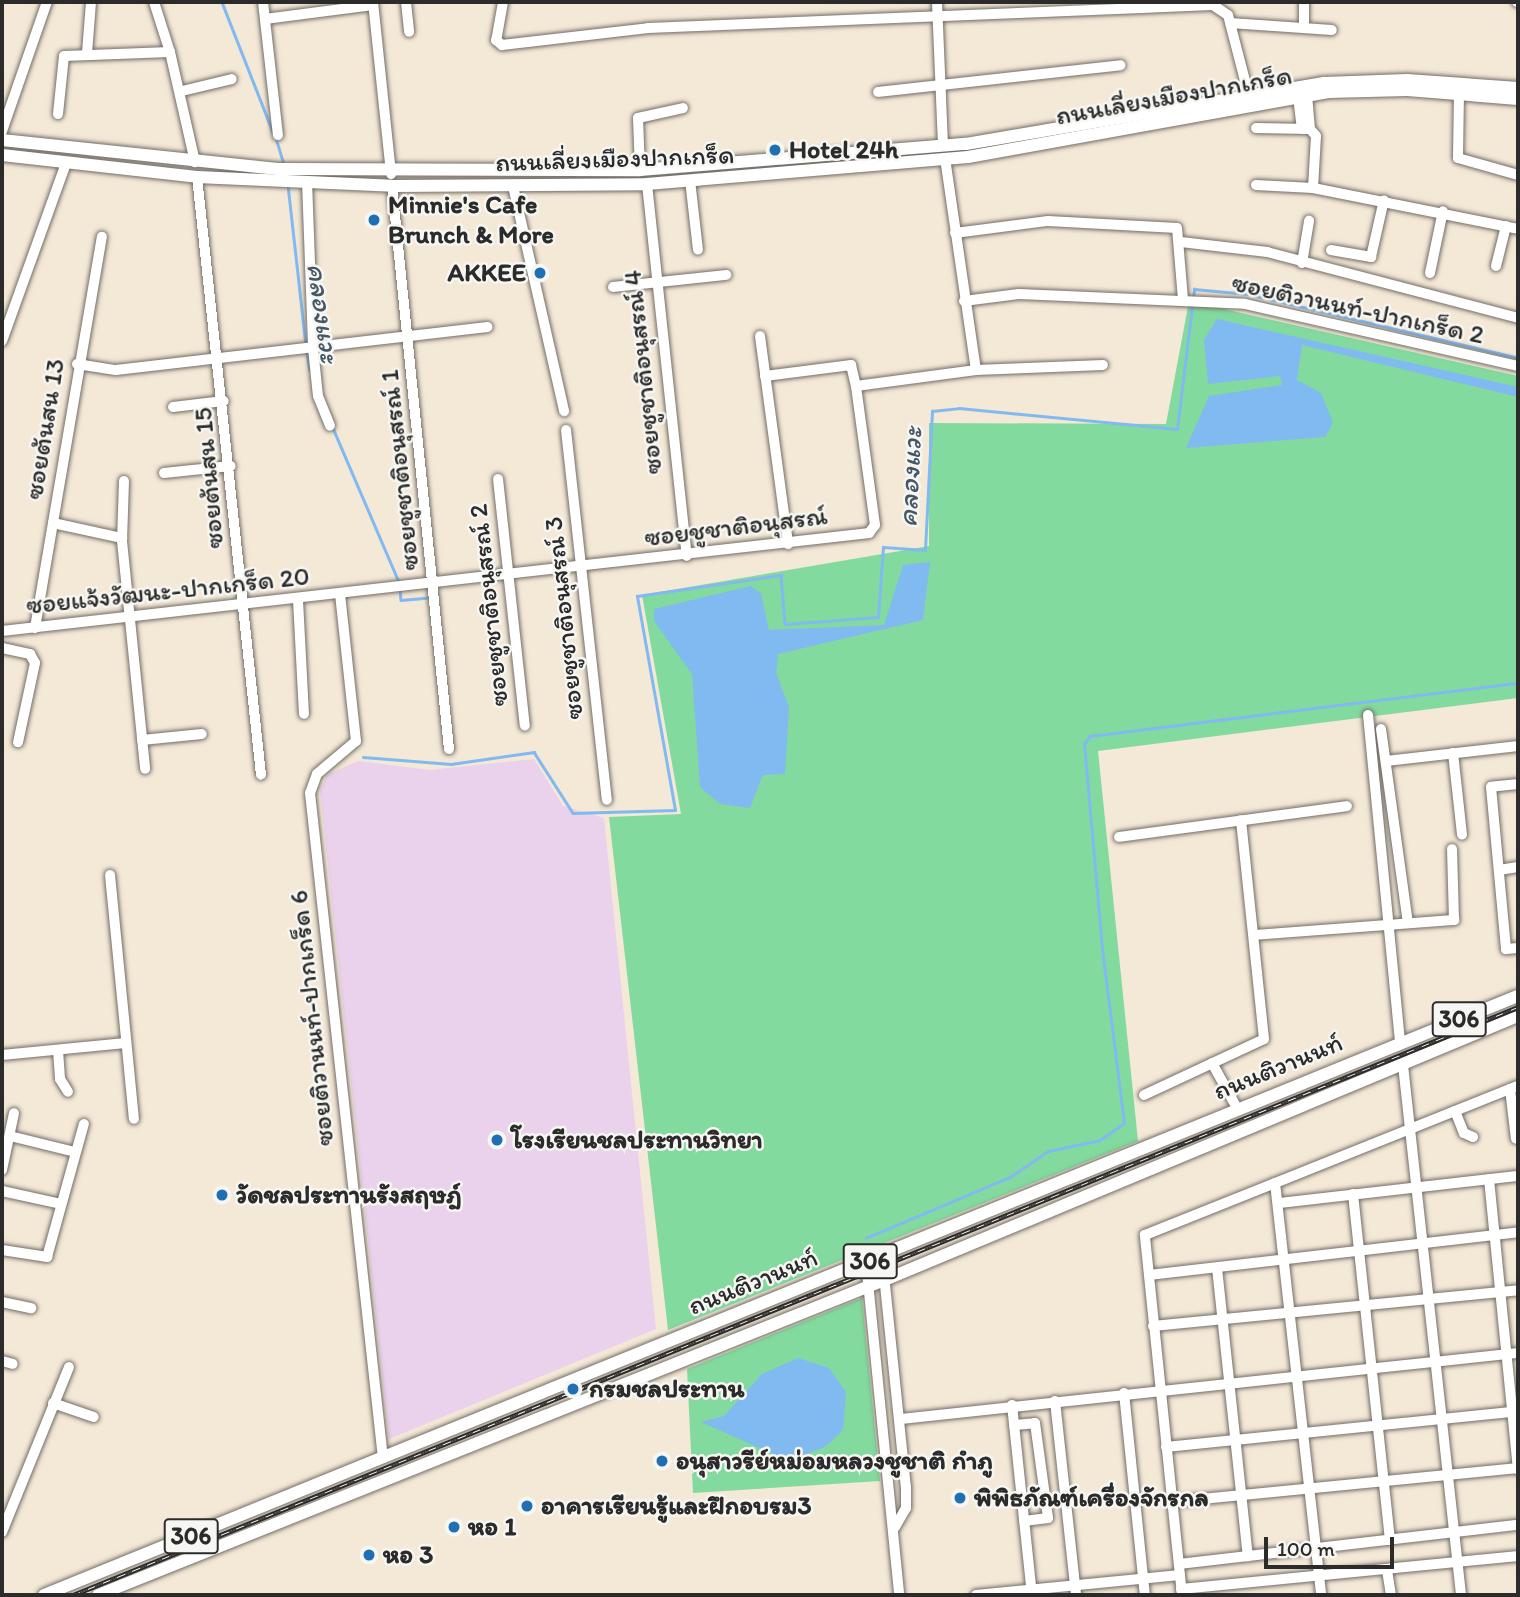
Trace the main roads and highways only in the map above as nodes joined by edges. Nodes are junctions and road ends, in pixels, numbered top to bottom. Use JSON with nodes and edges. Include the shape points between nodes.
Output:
{"nodes":[{"id":1,"x":1518,"y":88,"type":"edge"},
{"id":2,"x":1518,"y":99,"type":"edge"},
{"id":3,"x":2,"y":140,"type":"edge"},
{"id":4,"x":944,"y":152,"type":"junction"},
{"id":5,"x":2,"y":155,"type":"edge"},
{"id":6,"x":278,"y":175,"type":"junction"},
{"id":7,"x":391,"y":180,"type":"junction"},
{"id":8,"x":1518,"y":996,"type":"edge"},
{"id":9,"x":1518,"y":1016,"type":"edge"},
{"id":10,"x":1400,"y":1043,"type":"junction"},
{"id":11,"x":1403,"y":1065,"type":"junction"},
{"id":12,"x":338,"y":1476,"type":"junction"},
{"id":13,"x":346,"y":1496,"type":"junction"},
{"id":14,"x":222,"y":1523,"type":"junction"},
{"id":15,"x":227,"y":1544,"type":"junction"},
{"id":16,"x":104,"y":1594,"type":"edge"},
{"id":17,"x":44,"y":1595,"type":"edge"}],
"edges":[{"from":1,"to":4,"type":"main road","name":"ถนนเลี่ยงเมืองปากเกร็ด","via":[[1407,80],[1324,83]]},
{"from":2,"to":4,"type":"main road","name":"ถนนเลี่ยงเมืองปากเกร็ด","via":[[1459,93],[1303,96]]},
{"from":3,"to":6,"type":"main road","name":"ถนนเลี่ยงเมืองปากเกร็ด"},
{"from":4,"to":7,"type":"main road","name":"ถนนเลี่ยงเมืองปากเกร็ด"},
{"from":4,"to":7,"type":"main road","name":"ถนนเลี่ยงเมืองปากเกร็ด","via":[[647,184],[513,186]]},
{"from":5,"to":6,"type":"main road","name":"ถนนเลี่ยงเมืองปากเกร็ด","via":[[197,177]]},
{"from":6,"to":7,"type":"main road","name":"ถนนเลี่ยงเมืองปากเกร็ด"},
{"from":8,"to":10,"type":"main road","name":"ถนนติวานนท์","number":"306"},
{"from":9,"to":11,"type":"main road","name":"ถนนติวานนท์","number":"306"},
{"from":10,"to":11,"type":"main road"},
{"from":10,"to":12,"type":"main road","name":"ถนนติวานนท์","number":"306"},
{"from":11,"to":13,"type":"main road","name":"ถนนติวานนท์","number":"306"},
{"from":12,"to":13,"type":"main road"},
{"from":12,"to":14,"type":"main road","name":"ถนนติวานนท์","number":"306"},
{"from":13,"to":15,"type":"main road","name":"ถนนติวานนท์","number":"306"},
{"from":14,"to":15,"type":"main road"},
{"from":14,"to":17,"type":"main road","name":"ถนนติวานนท์","number":"306"},
{"from":15,"to":16,"type":"main road","name":"ถนนติวานนท์","number":"306"}]}
